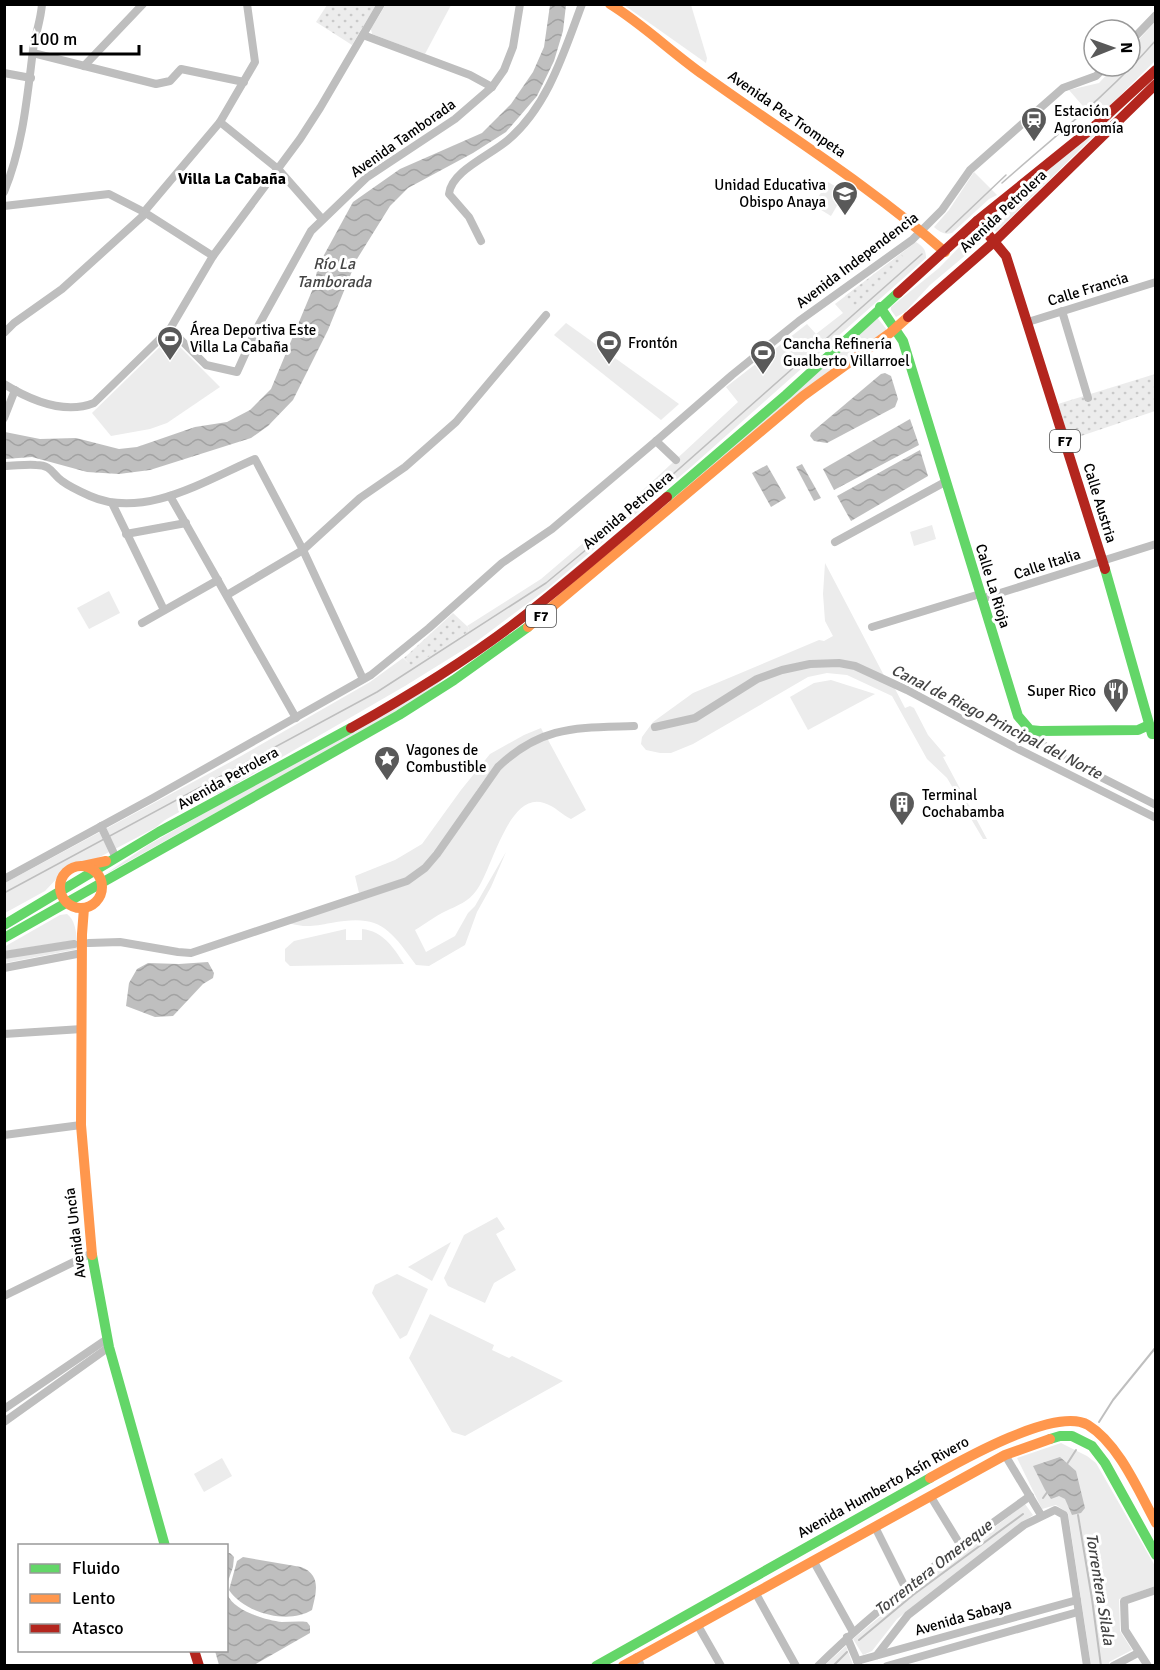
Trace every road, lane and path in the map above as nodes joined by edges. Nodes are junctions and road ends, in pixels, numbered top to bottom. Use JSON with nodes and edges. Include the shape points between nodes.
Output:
{"nodes":[{"id":1,"x":42,"y":4,"type":"edge"},
{"id":2,"x":143,"y":4,"type":"edge"},
{"id":3,"x":247,"y":4,"type":"edge"},
{"id":4,"x":381,"y":4,"type":"edge"},
{"id":5,"x":520,"y":4,"type":"edge"},
{"id":6,"x":582,"y":4,"type":"edge"},
{"id":7,"x":610,"y":4,"type":"edge"},
{"id":8,"x":1155,"y":15,"type":"edge"},
{"id":9,"x":1142,"y":29,"type":"edge"},
{"id":10,"x":363,"y":35,"type":"junction"},
{"id":11,"x":33,"y":53,"type":"junction"},
{"id":12,"x":84,"y":66,"type":"junction"},
{"id":13,"x":1155,"y":70,"type":"edge"},
{"id":14,"x":4,"y":73,"type":"edge"},
{"id":15,"x":31,"y":78,"type":"junction"},
{"id":16,"x":1091,"y":78,"type":"edge"},
{"id":17,"x":244,"y":82,"type":"junction"},
{"id":18,"x":1155,"y":84,"type":"edge"},
{"id":19,"x":492,"y":87,"type":"junction"},
{"id":20,"x":220,"y":122,"type":"junction"},
{"id":21,"x":278,"y":169,"type":"junction"},
{"id":22,"x":4,"y":192,"type":"edge"},
{"id":23,"x":4,"y":206,"type":"edge"},
{"id":24,"x":145,"y":213,"type":"junction"},
{"id":25,"x":322,"y":219,"type":"junction"},
{"id":26,"x":977,"y":221,"type":"junction"},
{"id":27,"x":921,"y":231,"type":"junction"},
{"id":28,"x":481,"y":241,"type":"dead end"},
{"id":29,"x":995,"y":241,"type":"junction"},
{"id":30,"x":945,"y":252,"type":"junction"},
{"id":31,"x":213,"y":256,"type":"junction"},
{"id":32,"x":1155,"y":282,"type":"edge"},
{"id":33,"x":880,"y":307,"type":"junction"},
{"id":34,"x":1062,"y":311,"type":"junction"},
{"id":35,"x":546,"y":315,"type":"dead end"},
{"id":36,"x":1028,"y":322,"type":"junction"},
{"id":37,"x":895,"y":328,"type":"junction"},
{"id":38,"x":170,"y":329,"type":"junction"},
{"id":39,"x":4,"y":333,"type":"edge"},
{"id":40,"x":4,"y":384,"type":"edge"},
{"id":41,"x":15,"y":390,"type":"junction"},
{"id":42,"x":1088,"y":398,"type":"dead end"},
{"id":43,"x":4,"y":418,"type":"edge"},
{"id":44,"x":656,"y":441,"type":"junction"},
{"id":45,"x":676,"y":460,"type":"dead end"},
{"id":46,"x":4,"y":466,"type":"edge"},
{"id":47,"x":945,"y":482,"type":"junction"},
{"id":48,"x":170,"y":496,"type":"junction"},
{"id":49,"x":112,"y":503,"type":"junction"},
{"id":50,"x":186,"y":523,"type":"junction"},
{"id":51,"x":126,"y":534,"type":"junction"},
{"id":52,"x":835,"y":542,"type":"dead end"},
{"id":53,"x":1155,"y":544,"type":"edge"},
{"id":54,"x":303,"y":550,"type":"junction"},
{"id":55,"x":1102,"y":560,"type":"junction"},
{"id":56,"x":218,"y":580,"type":"junction"},
{"id":57,"x":226,"y":594,"type":"junction"},
{"id":58,"x":981,"y":596,"type":"junction"},
{"id":59,"x":164,"y":610,"type":"junction"},
{"id":60,"x":142,"y":623,"type":"dead end"},
{"id":61,"x":872,"y":627,"type":"dead end"},
{"id":62,"x":363,"y":679,"type":"junction"},
{"id":63,"x":296,"y":718,"type":"junction"},
{"id":64,"x":1153,"y":730,"type":"edge"},
{"id":65,"x":1040,"y":731,"type":"junction"},
{"id":66,"x":1155,"y":805,"type":"edge"},
{"id":67,"x":101,"y":826,"type":"junction"},
{"id":68,"x":116,"y":858,"type":"junction"},
{"id":69,"x":83,"y":866,"type":"junction"},
{"id":70,"x":96,"y":872,"type":"junction"},
{"id":71,"x":122,"y":872,"type":"junction"},
{"id":72,"x":5,"y":879,"type":"edge"},
{"id":73,"x":62,"y":879,"type":"junction"},
{"id":74,"x":102,"y":883,"type":"junction"},
{"id":75,"x":61,"y":892,"type":"junction"},
{"id":76,"x":100,"y":897,"type":"junction"},
{"id":77,"x":39,"y":905,"type":"junction"},
{"id":78,"x":77,"y":906,"type":"junction"},
{"id":79,"x":4,"y":925,"type":"edge"},
{"id":80,"x":4,"y":938,"type":"edge"},
{"id":81,"x":82,"y":953,"type":"junction"},
{"id":82,"x":4,"y":968,"type":"edge"},
{"id":83,"x":82,"y":1029,"type":"junction"},
{"id":84,"x":4,"y":1034,"type":"edge"},
{"id":85,"x":81,"y":1125,"type":"junction"},
{"id":86,"x":4,"y":1135,"type":"edge"},
{"id":87,"x":92,"y":1253,"type":"junction"},
{"id":88,"x":4,"y":1296,"type":"edge"},
{"id":89,"x":108,"y":1343,"type":"junction"},
{"id":90,"x":4,"y":1409,"type":"edge"},
{"id":91,"x":4,"y":1422,"type":"edge"},
{"id":92,"x":1005,"y":1455,"type":"junction"},
{"id":93,"x":1124,"y":1467,"type":"junction"},
{"id":94,"x":1112,"y":1475,"type":"junction"},
{"id":95,"x":1030,"y":1496,"type":"junction"},
{"id":96,"x":931,"y":1497,"type":"junction"},
{"id":97,"x":1041,"y":1515,"type":"junction"},
{"id":98,"x":1155,"y":1523,"type":"edge"},
{"id":99,"x":874,"y":1527,"type":"junction"},
{"id":100,"x":165,"y":1544,"type":"edge"},
{"id":101,"x":961,"y":1545,"type":"junction"},
{"id":102,"x":1155,"y":1555,"type":"edge"},
{"id":103,"x":814,"y":1562,"type":"junction"},
{"id":104,"x":906,"y":1588,"type":"junction"},
{"id":105,"x":1155,"y":1590,"type":"edge"},
{"id":106,"x":755,"y":1592,"type":"junction"},
{"id":107,"x":1077,"y":1599,"type":"junction"},
{"id":108,"x":1078,"y":1612,"type":"junction"},
{"id":109,"x":697,"y":1624,"type":"junction"},
{"id":110,"x":850,"y":1635,"type":"junction"},
{"id":111,"x":1138,"y":1653,"type":"junction"},
{"id":112,"x":877,"y":1655,"type":"junction"},
{"id":113,"x":639,"y":1661,"type":"edge"},
{"id":114,"x":858,"y":1663,"type":"edge"},
{"id":115,"x":596,"y":1665,"type":"edge"},
{"id":116,"x":623,"y":1665,"type":"edge"},
{"id":117,"x":721,"y":1665,"type":"edge"},
{"id":118,"x":796,"y":1665,"type":"edge"},
{"id":119,"x":818,"y":1665,"type":"edge"},
{"id":120,"x":887,"y":1665,"type":"edge"},
{"id":121,"x":1087,"y":1665,"type":"edge"},
{"id":122,"x":1113,"y":1665,"type":"edge"},
{"id":123,"x":1148,"y":1665,"type":"edge"}],
"edges":[{"from":1,"to":11,"type":"street"},
{"from":2,"to":12,"type":"street"},
{"from":3,"to":17,"type":"street","via":[[255,62]]},
{"from":4,"to":10,"type":"street"},
{"from":5,"to":19,"type":"street","name":"Avenida Tamborada","via":[[513,47]]},
{"from":6,"to":28,"type":"street","via":[[556,73],[532,114],[509,140],[450,186],[449,194],[469,218]]},
{"from":7,"to":27,"type":"main road","name":"Avenida Pez Trompeta"},
{"from":8,"to":9,"type":"street"},
{"from":10,"to":19,"type":"street"},
{"from":10,"to":21,"type":"street"},
{"from":11,"to":12,"type":"street"},
{"from":11,"to":15,"type":"street"},
{"from":12,"to":17,"type":"street","via":[[156,84],[170,81],[181,69]]},
{"from":13,"to":26,"type":"main road","name":"Avenida Petrolera","number":"F7","via":[[1096,125]]},
{"from":14,"to":15,"type":"street"},
{"from":15,"to":22,"type":"street","via":[[21,141]]},
{"from":16,"to":27,"type":"street","name":"Avenida Independencia","via":[[1064,88],[970,170],[942,210]]},
{"from":17,"to":20,"type":"street"},
{"from":18,"to":29,"type":"main road","name":"Avenida Petrolera","number":"F7"},
{"from":19,"to":25,"type":"street","name":"Avenida Tamborada","via":[[455,119],[366,178]]},
{"from":20,"to":21,"type":"street"},
{"from":20,"to":24,"type":"street"},
{"from":21,"to":25,"type":"street"},
{"from":21,"to":31,"type":"street"},
{"from":23,"to":24,"type":"street","via":[[109,194]]},
{"from":24,"to":31,"type":"street"},
{"from":24,"to":39,"type":"street","via":[[62,289]]},
{"from":25,"to":38,"type":"street","name":"Avenida Tamborada","via":[[311,231],[237,372],[206,365]]},
{"from":26,"to":29,"type":"main road","name":"Calle Austria","number":"F7"},
{"from":26,"to":30,"type":"main road","name":"Avenida Petrolera","number":"F7"},
{"from":27,"to":30,"type":"main road","name":"Avenida Pez Trompeta"},
{"from":27,"to":44,"type":"street","name":"Avenida Independencia","via":[[774,341]]},
{"from":29,"to":36,"type":"main road","name":"Calle Austria","number":"F7","via":[[1006,256]]},
{"from":29,"to":37,"type":"main road","name":"Avenida Petrolera","number":"F7"},
{"from":30,"to":33,"type":"main road","name":"Avenida Petrolera","number":"F7"},
{"from":31,"to":38,"type":"street"},
{"from":32,"to":34,"type":"street","name":"Calle Francia"},
{"from":33,"to":37,"type":"main road","name":"Calle La Rioja"},
{"from":33,"to":68,"type":"main road","name":"Avenida Petrolera","number":"F7","via":[[819,365],[523,617],[387,708]]},
{"from":34,"to":36,"type":"street","name":"Calle Francia"},
{"from":34,"to":42,"type":"street"},
{"from":35,"to":54,"type":"street","via":[[456,422],[405,467],[360,498]]},
{"from":36,"to":55,"type":"main road","name":"Calle Austria","number":"F7"},
{"from":37,"to":47,"type":"main road","name":"Calle La Rioja","via":[[903,341]]},
{"from":37,"to":71,"type":"main road","name":"Avenida Petrolera","number":"F7","via":[[803,396],[528,627],[454,680]]},
{"from":38,"to":41,"type":"street","via":[[94,403],[71,408],[43,403]]},
{"from":40,"to":41,"type":"street"},
{"from":41,"to":43,"type":"street"},
{"from":44,"to":45,"type":"street"},
{"from":44,"to":62,"type":"street","name":"Avenida Independencia"},
{"from":46,"to":49,"type":"street","via":[[38,464],[52,469],[61,481]]},
{"from":47,"to":52,"type":"street"},
{"from":47,"to":58,"type":"main road","name":"Calle La Rioja"},
{"from":48,"to":49,"type":"street","via":[[152,502]]},
{"from":48,"to":50,"type":"street"},
{"from":48,"to":54,"type":"street","via":[[255,459]]},
{"from":49,"to":51,"type":"street"},
{"from":50,"to":51,"type":"street"},
{"from":50,"to":56,"type":"street"},
{"from":51,"to":59,"type":"street"},
{"from":53,"to":55,"type":"street","name":"Calle Italia"},
{"from":54,"to":57,"type":"street"},
{"from":54,"to":62,"type":"street"},
{"from":55,"to":58,"type":"street","name":"Calle Italia"},
{"from":55,"to":64,"type":"main road","name":"Calle Austria","number":"F7"},
{"from":56,"to":57,"type":"street"},
{"from":56,"to":59,"type":"street"},
{"from":57,"to":63,"type":"street"},
{"from":58,"to":61,"type":"street","name":"Calle Italia"},
{"from":58,"to":65,"type":"main road","name":"Calle La Rioja","via":[[1018,716],[1030,730]]},
{"from":59,"to":60,"type":"street"},
{"from":62,"to":63,"type":"street","name":"Avenida Independencia"},
{"from":63,"to":67,"type":"street","name":"Avenida Independencia"},
{"from":64,"to":65,"type":"main road"},
{"from":65,"to":66,"type":"street","name":"Calle La Rioja","via":[[1042,744],[1058,755]]},
{"from":67,"to":68,"type":"street"},
{"from":67,"to":72,"type":"street","name":"Avenida Independencia"},
{"from":68,"to":69,"type":"main road"},
{"from":68,"to":70,"type":"main road","name":"Avenida Petrolera","number":"F7"},
{"from":69,"to":70,"type":"main road"},
{"from":69,"to":73,"type":"main road","via":[[71,869]]},
{"from":70,"to":74,"type":"main road"},
{"from":70,"to":75,"type":"main road","name":"Avenida Petrolera","number":"F7"},
{"from":71,"to":74,"type":"main road","name":"Avenida Petrolera","number":"F7"},
{"from":71,"to":76,"type":"main road"},
{"from":73,"to":75,"type":"main road"},
{"from":73,"to":77,"type":"main road"},
{"from":74,"to":76,"type":"main road"},
{"from":74,"to":78,"type":"main road","name":"Avenida Petrolera","number":"F7"},
{"from":75,"to":77,"type":"main road","number":"F7"},
{"from":75,"to":78,"type":"main road"},
{"from":76,"to":78,"type":"main road","via":[[93,904]]},
{"from":77,"to":79,"type":"main road","number":"F7"},
{"from":78,"to":80,"type":"main road","number":"F7","via":[[44,916]]},
{"from":78,"to":81,"type":"main road","name":"Avenida Uncía"},
{"from":81,"to":82,"type":"street"},
{"from":81,"to":83,"type":"main road","name":"Avenida Uncía"},
{"from":83,"to":84,"type":"street"},
{"from":83,"to":85,"type":"main road","name":"Avenida Uncía"},
{"from":85,"to":86,"type":"street"},
{"from":85,"to":87,"type":"main road","name":"Avenida Uncía"},
{"from":87,"to":88,"type":"street"},
{"from":87,"to":89,"type":"main road","name":"Avenida Uncía"},
{"from":89,"to":90,"type":"street"},
{"from":89,"to":91,"type":"street"},
{"from":89,"to":100,"type":"main road","name":"Avenida Uncía"},
{"from":92,"to":94,"type":"main road","name":"Avenida Humberto Asín Rivero","via":[[1060,1436],[1072,1436],[1092,1446]]},
{"from":92,"to":95,"type":"street"},
{"from":92,"to":96,"type":"main road","name":"Avenida Humberto Asín Rivero"},
{"from":93,"to":94,"type":"main road"},
{"from":93,"to":98,"type":"main road","name":"Avenida Humberto Asín Rivero"},
{"from":93,"to":115,"type":"main road","name":"Avenida Humberto Asín Rivero","via":[[1095,1430],[1074,1420],[1004,1439]]},
{"from":94,"to":102,"type":"main road","name":"Avenida Humberto Asín Rivero"},
{"from":95,"to":97,"type":"street"},
{"from":95,"to":101,"type":"street"},
{"from":96,"to":99,"type":"main road","name":"Avenida Humberto Asín Rivero"},
{"from":96,"to":101,"type":"street"},
{"from":97,"to":107,"type":"street","via":[[1055,1510],[1064,1515]]},
{"from":97,"to":112,"type":"street","via":[[908,1615]]},
{"from":99,"to":103,"type":"main road","name":"Avenida Humberto Asín Rivero"},
{"from":99,"to":104,"type":"street"},
{"from":101,"to":104,"type":"street"},
{"from":103,"to":106,"type":"main road","name":"Avenida Humberto Asín Rivero"},
{"from":103,"to":110,"type":"street"},
{"from":104,"to":110,"type":"street"},
{"from":105,"to":111,"type":"street","via":[[1124,1601],[1125,1630]]},
{"from":106,"to":109,"type":"main road","name":"Avenida Humberto Asín Rivero"},
{"from":106,"to":118,"type":"street"},
{"from":107,"to":108,"type":"street"},
{"from":107,"to":112,"type":"street","name":"Avenida Sabaya"},
{"from":108,"to":120,"type":"street","name":"Avenida Sabaya"},
{"from":108,"to":121,"type":"street"},
{"from":109,"to":113,"type":"main road","name":"Avenida Humberto Asín Rivero"},
{"from":109,"to":117,"type":"street"},
{"from":110,"to":114,"type":"street"},
{"from":110,"to":119,"type":"street"},
{"from":111,"to":122,"type":"street"},
{"from":111,"to":123,"type":"street"},
{"from":112,"to":114,"type":"street","name":"Avenida Sabaya"},
{"from":113,"to":116,"type":"main road","name":"Avenida Humberto Asín Rivero"}]}
